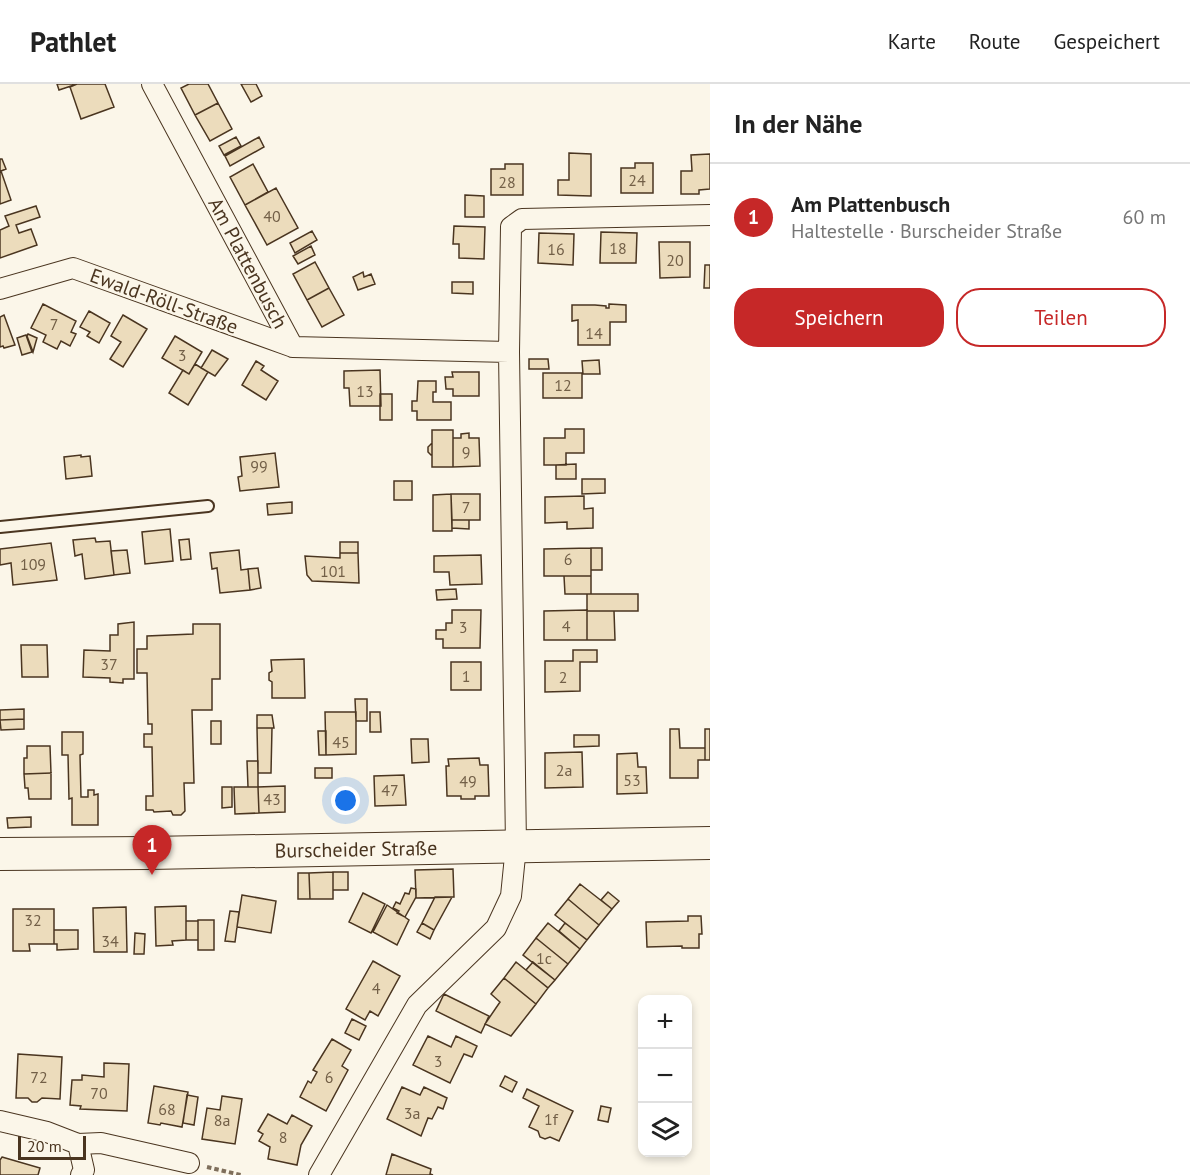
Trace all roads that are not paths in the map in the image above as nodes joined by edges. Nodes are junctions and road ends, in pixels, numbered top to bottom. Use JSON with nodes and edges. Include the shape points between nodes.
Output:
{"nodes":[{"id":1,"x":152,"y":84,"type":"edge"},
{"id":2,"x":710,"y":215,"type":"edge"},
{"id":3,"x":0,"y":289,"type":"edge"},
{"id":4,"x":293,"y":347,"type":"junction"},
{"id":5,"x":509,"y":352,"type":"junction"},
{"id":6,"x":208,"y":506,"type":"dead end"},
{"id":7,"x":0,"y":527,"type":"edge"},
{"id":8,"x":710,"y":843,"type":"edge"},
{"id":9,"x":516,"y":846,"type":"junction"},
{"id":10,"x":0,"y":854,"type":"edge"},
{"id":11,"x":0,"y":1121,"type":"edge"},
{"id":12,"x":78,"y":1144,"type":"junction"},
{"id":13,"x":189,"y":1162,"type":"road end"},
{"id":14,"x":81,"y":1175,"type":"edge"},
{"id":15,"x":319,"y":1175,"type":"edge"}],
"edges":[{"from":1,"to":4,"type":"street","name":"Am Plattenbusch"},
{"from":2,"to":5,"type":"street","via":[[522,219],[511,227]]},
{"from":3,"to":4,"type":"street","name":"Ewald-Röll-Straße","via":[[73,268]]},
{"from":4,"to":5,"type":"street","name":"Am Plattenbusch"},
{"from":5,"to":9,"type":"street"},
{"from":6,"to":7,"type":"lane"},
{"from":8,"to":9,"type":"main road","name":"Burscheider Straße"},
{"from":9,"to":10,"type":"main road","name":"Burscheider Straße"},
{"from":9,"to":15,"type":"street","via":[[511,896],[496,928],[417,1005]]},
{"from":11,"to":12,"type":"street"},
{"from":12,"to":13,"type":"street","via":[[101,1143]]},
{"from":12,"to":14,"type":"street","via":[[84,1170]]}]}
